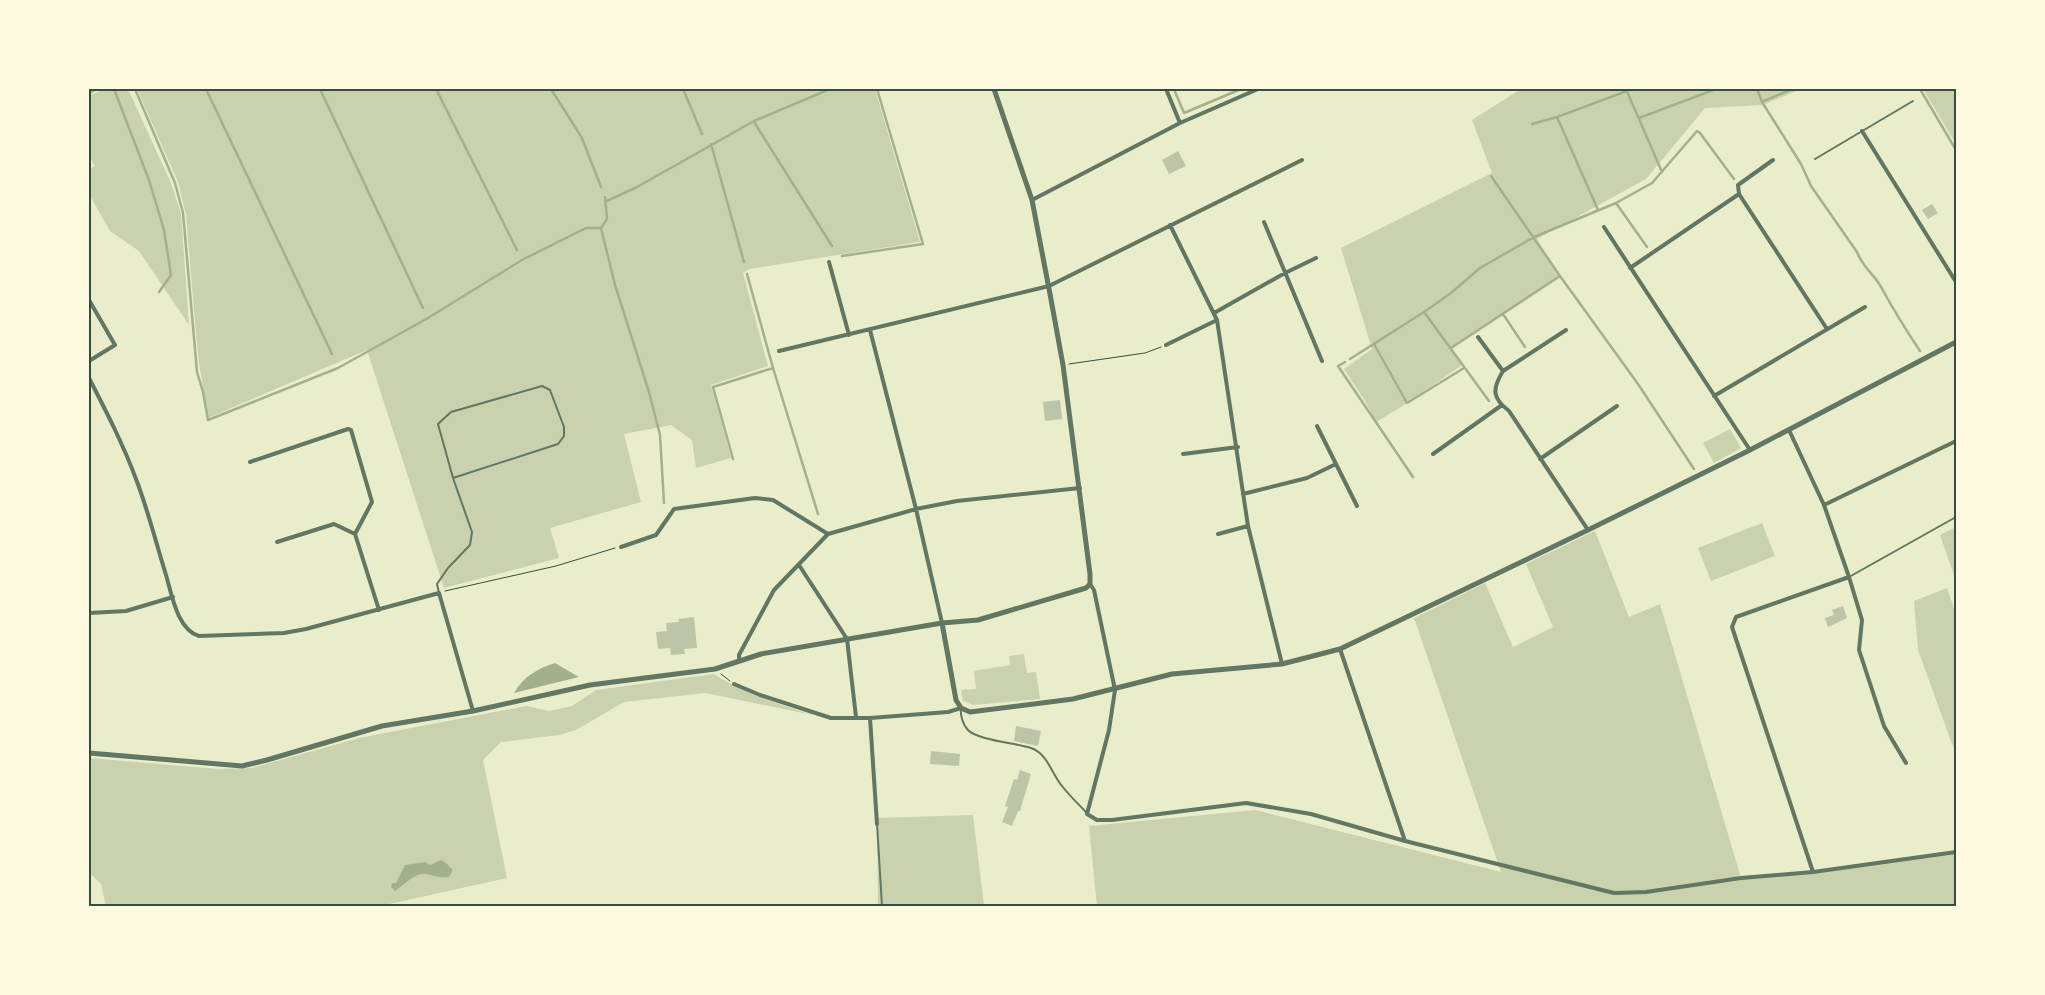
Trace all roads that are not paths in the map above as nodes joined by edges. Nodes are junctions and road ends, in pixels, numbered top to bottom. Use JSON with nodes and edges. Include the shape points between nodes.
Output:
{"nodes":[{"id":1,"x":994,"y":89,"type":"edge"},
{"id":2,"x":1166,"y":89,"type":"edge"},
{"id":3,"x":1258,"y":89,"type":"edge"},
{"id":4,"x":1913,"y":101,"type":"dead end"},
{"id":5,"x":1180,"y":123,"type":"junction"},
{"id":6,"x":1862,"y":132,"type":"junction"},
{"id":7,"x":1815,"y":159,"type":"dead end"},
{"id":8,"x":1302,"y":160,"type":"dead end"},
{"id":9,"x":1773,"y":160,"type":"dead end"},
{"id":10,"x":1739,"y":194,"type":"junction"},
{"id":11,"x":1032,"y":200,"type":"junction"},
{"id":12,"x":1264,"y":222,"type":"dead end"},
{"id":13,"x":1170,"y":225,"type":"junction"},
{"id":14,"x":1604,"y":227,"type":"dead end"},
{"id":15,"x":1316,"y":258,"type":"dead end"},
{"id":16,"x":829,"y":262,"type":"dead end"},
{"id":17,"x":1630,"y":268,"type":"junction"},
{"id":18,"x":1285,"y":273,"type":"junction"},
{"id":19,"x":1956,"y":282,"type":"edge"},
{"id":20,"x":1049,"y":286,"type":"junction"},
{"id":21,"x":89,"y":300,"type":"edge"},
{"id":22,"x":1865,"y":307,"type":"dead end"},
{"id":23,"x":1214,"y":313,"type":"junction"},
{"id":24,"x":1218,"y":320,"type":"junction"},
{"id":25,"x":1827,"y":329,"type":"junction"},
{"id":26,"x":870,"y":330,"type":"junction"},
{"id":27,"x":1566,"y":330,"type":"dead end"},
{"id":28,"x":849,"y":335,"type":"junction"},
{"id":29,"x":1478,"y":337,"type":"dead end"},
{"id":30,"x":1956,"y":342,"type":"edge"},
{"id":31,"x":1166,"y":345,"type":"road end"},
{"id":32,"x":779,"y":351,"type":"dead end"},
{"id":33,"x":89,"y":361,"type":"edge"},
{"id":34,"x":1322,"y":361,"type":"dead end"},
{"id":35,"x":1503,"y":371,"type":"junction"},
{"id":36,"x":89,"y":378,"type":"edge"},
{"id":37,"x":1714,"y":396,"type":"junction"},
{"id":38,"x":1502,"y":405,"type":"junction"},
{"id":39,"x":1617,"y":406,"type":"dead end"},
{"id":40,"x":1317,"y":426,"type":"dead end"},
{"id":41,"x":1789,"y":430,"type":"junction"},
{"id":42,"x":1956,"y":441,"type":"edge"},
{"id":43,"x":1238,"y":447,"type":"junction"},
{"id":44,"x":1750,"y":450,"type":"junction"},
{"id":45,"x":1183,"y":454,"type":"dead end"},
{"id":46,"x":1432,"y":454,"type":"dead end"},
{"id":47,"x":1540,"y":459,"type":"junction"},
{"id":48,"x":250,"y":462,"type":"dead end"},
{"id":49,"x":1336,"y":464,"type":"junction"},
{"id":50,"x":453,"y":478,"type":"junction"},
{"id":51,"x":1080,"y":488,"type":"junction"},
{"id":52,"x":1243,"y":494,"type":"junction"},
{"id":53,"x":1824,"y":504,"type":"junction"},
{"id":54,"x":1356,"y":506,"type":"dead end"},
{"id":55,"x":916,"y":509,"type":"junction"},
{"id":56,"x":1956,"y":518,"type":"edge"},
{"id":57,"x":1248,"y":526,"type":"junction"},
{"id":58,"x":1588,"y":530,"type":"junction"},
{"id":59,"x":355,"y":534,"type":"junction"},
{"id":60,"x":828,"y":534,"type":"junction"},
{"id":61,"x":1218,"y":534,"type":"dead end"},
{"id":62,"x":277,"y":542,"type":"dead end"},
{"id":63,"x":621,"y":547,"type":"road end"},
{"id":64,"x":799,"y":564,"type":"junction"},
{"id":65,"x":1849,"y":577,"type":"junction"},
{"id":66,"x":1090,"y":584,"type":"junction"},
{"id":67,"x":439,"y":593,"type":"junction"},
{"id":68,"x":173,"y":597,"type":"junction"},
{"id":69,"x":379,"y":610,"type":"junction"},
{"id":70,"x":89,"y":613,"type":"edge"},
{"id":71,"x":942,"y":623,"type":"junction"},
{"id":72,"x":847,"y":639,"type":"junction"},
{"id":73,"x":1340,"y":649,"type":"junction"},
{"id":74,"x":738,"y":661,"type":"junction"},
{"id":75,"x":1282,"y":664,"type":"junction"},
{"id":76,"x":734,"y":684,"type":"road end"},
{"id":77,"x":1114,"y":690,"type":"junction"},
{"id":78,"x":961,"y":708,"type":"junction"},
{"id":79,"x":473,"y":711,"type":"junction"},
{"id":80,"x":856,"y":717,"type":"junction"},
{"id":81,"x":870,"y":718,"type":"junction"},
{"id":82,"x":89,"y":754,"type":"edge"},
{"id":83,"x":1906,"y":763,"type":"dead end"},
{"id":84,"x":1087,"y":814,"type":"junction"},
{"id":85,"x":877,"y":824,"type":"joint"},
{"id":86,"x":1405,"y":841,"type":"junction"},
{"id":87,"x":1956,"y":852,"type":"edge"},
{"id":88,"x":1813,"y":872,"type":"junction"},
{"id":89,"x":882,"y":906,"type":"edge"}],
"edges":[{"from":1,"to":11,"type":"street"},
{"from":2,"to":5,"type":"street"},
{"from":3,"to":5,"type":"street"},
{"from":4,"to":6,"type":"lane"},
{"from":5,"to":11,"type":"street"},
{"from":6,"to":7,"type":"lane"},
{"from":6,"to":19,"type":"street"},
{"from":8,"to":13,"type":"street"},
{"from":9,"to":10,"type":"street","via":[[1738,185]]},
{"from":10,"to":17,"type":"street"},
{"from":10,"to":25,"type":"street"},
{"from":11,"to":20,"type":"street"},
{"from":12,"to":18,"type":"street"},
{"from":13,"to":20,"type":"street"},
{"from":13,"to":23,"type":"street"},
{"from":14,"to":17,"type":"street"},
{"from":15,"to":18,"type":"street"},
{"from":16,"to":28,"type":"street"},
{"from":17,"to":37,"type":"street"},
{"from":18,"to":23,"type":"street"},
{"from":18,"to":34,"type":"street"},
{"from":20,"to":26,"type":"street"},
{"from":20,"to":51,"type":"street"},
{"from":21,"to":33,"type":"street","via":[[116,345]]},
{"from":22,"to":25,"type":"street"},
{"from":23,"to":24,"type":"street"},
{"from":24,"to":31,"type":"street"},
{"from":24,"to":43,"type":"street"},
{"from":25,"to":37,"type":"street"},
{"from":26,"to":28,"type":"street"},
{"from":26,"to":55,"type":"street"},
{"from":27,"to":35,"type":"street"},
{"from":28,"to":32,"type":"street"},
{"from":29,"to":35,"type":"street"},
{"from":30,"to":41,"type":"street"},
{"from":35,"to":38,"type":"street","via":[[1494,391]]},
{"from":36,"to":68,"type":"street","via":[[136,479]]},
{"from":37,"to":44,"type":"street"},
{"from":38,"to":46,"type":"street"},
{"from":38,"to":47,"type":"street"},
{"from":39,"to":47,"type":"street"},
{"from":40,"to":49,"type":"street"},
{"from":41,"to":44,"type":"street"},
{"from":41,"to":53,"type":"street"},
{"from":42,"to":53,"type":"street"},
{"from":43,"to":45,"type":"street"},
{"from":43,"to":52,"type":"street"},
{"from":44,"to":58,"type":"street"},
{"from":47,"to":58,"type":"street"},
{"from":48,"to":59,"type":"street","via":[[348,428],[351,430],[372,502]]},
{"from":49,"to":52,"type":"street","via":[[1308,478]]},
{"from":49,"to":54,"type":"street"},
{"from":50,"to":50,"type":"lane","via":[[438,424],[451,412],[542,386],[550,390],[564,427],[564,436],[558,444]]},
{"from":50,"to":67,"type":"lane","via":[[472,532],[470,546],[437,584]]},
{"from":51,"to":55,"type":"street"},
{"from":51,"to":66,"type":"street"},
{"from":52,"to":57,"type":"street"},
{"from":53,"to":65,"type":"street"},
{"from":55,"to":60,"type":"street"},
{"from":55,"to":71,"type":"street"},
{"from":56,"to":65,"type":"lane"},
{"from":57,"to":61,"type":"street"},
{"from":57,"to":75,"type":"street"},
{"from":58,"to":73,"type":"street"},
{"from":59,"to":62,"type":"street","via":[[334,524]]},
{"from":59,"to":69,"type":"street"},
{"from":60,"to":63,"type":"street","via":[[773,500],[755,498],[674,509],[656,535]]},
{"from":60,"to":64,"type":"street"},
{"from":64,"to":72,"type":"street"},
{"from":64,"to":74,"type":"street","via":[[774,590]]},
{"from":65,"to":83,"type":"street","via":[[1862,620],[1859,650],[1884,726]]},
{"from":65,"to":88,"type":"street","via":[[1736,617],[1732,627]]},
{"from":66,"to":71,"type":"street","via":[[1080,591],[1000,614]]},
{"from":66,"to":77,"type":"street","via":[[1094,590]]},
{"from":67,"to":69,"type":"street"},
{"from":67,"to":79,"type":"street"},
{"from":68,"to":69,"type":"street","via":[[184,627],[198,636],[284,633]]},
{"from":68,"to":70,"type":"street","via":[[126,611]]},
{"from":71,"to":72,"type":"street"},
{"from":71,"to":78,"type":"street","via":[[956,700]]},
{"from":72,"to":74,"type":"street"},
{"from":72,"to":80,"type":"street"},
{"from":73,"to":75,"type":"street"},
{"from":73,"to":86,"type":"street"},
{"from":74,"to":79,"type":"street","via":[[715,669],[590,685]]},
{"from":75,"to":77,"type":"street","via":[[1172,674]]},
{"from":76,"to":80,"type":"street","via":[[830,718]]},
{"from":77,"to":78,"type":"street","via":[[1002,709],[970,712]]},
{"from":77,"to":84,"type":"street","via":[[1109,730]]},
{"from":78,"to":81,"type":"street","via":[[948,712]]},
{"from":78,"to":84,"type":"lane","via":[[960,715],[968,730],[1040,752],[1056,778]]},
{"from":79,"to":82,"type":"street","via":[[382,726],[242,766]]},
{"from":80,"to":81,"type":"street"},
{"from":81,"to":85,"type":"street"},
{"from":84,"to":86,"type":"street","via":[[1097,820],[1112,820],[1246,803],[1311,814]]},
{"from":85,"to":89,"type":"lane"},
{"from":86,"to":88,"type":"street","via":[[1614,893]]},
{"from":87,"to":88,"type":"street"}]}
